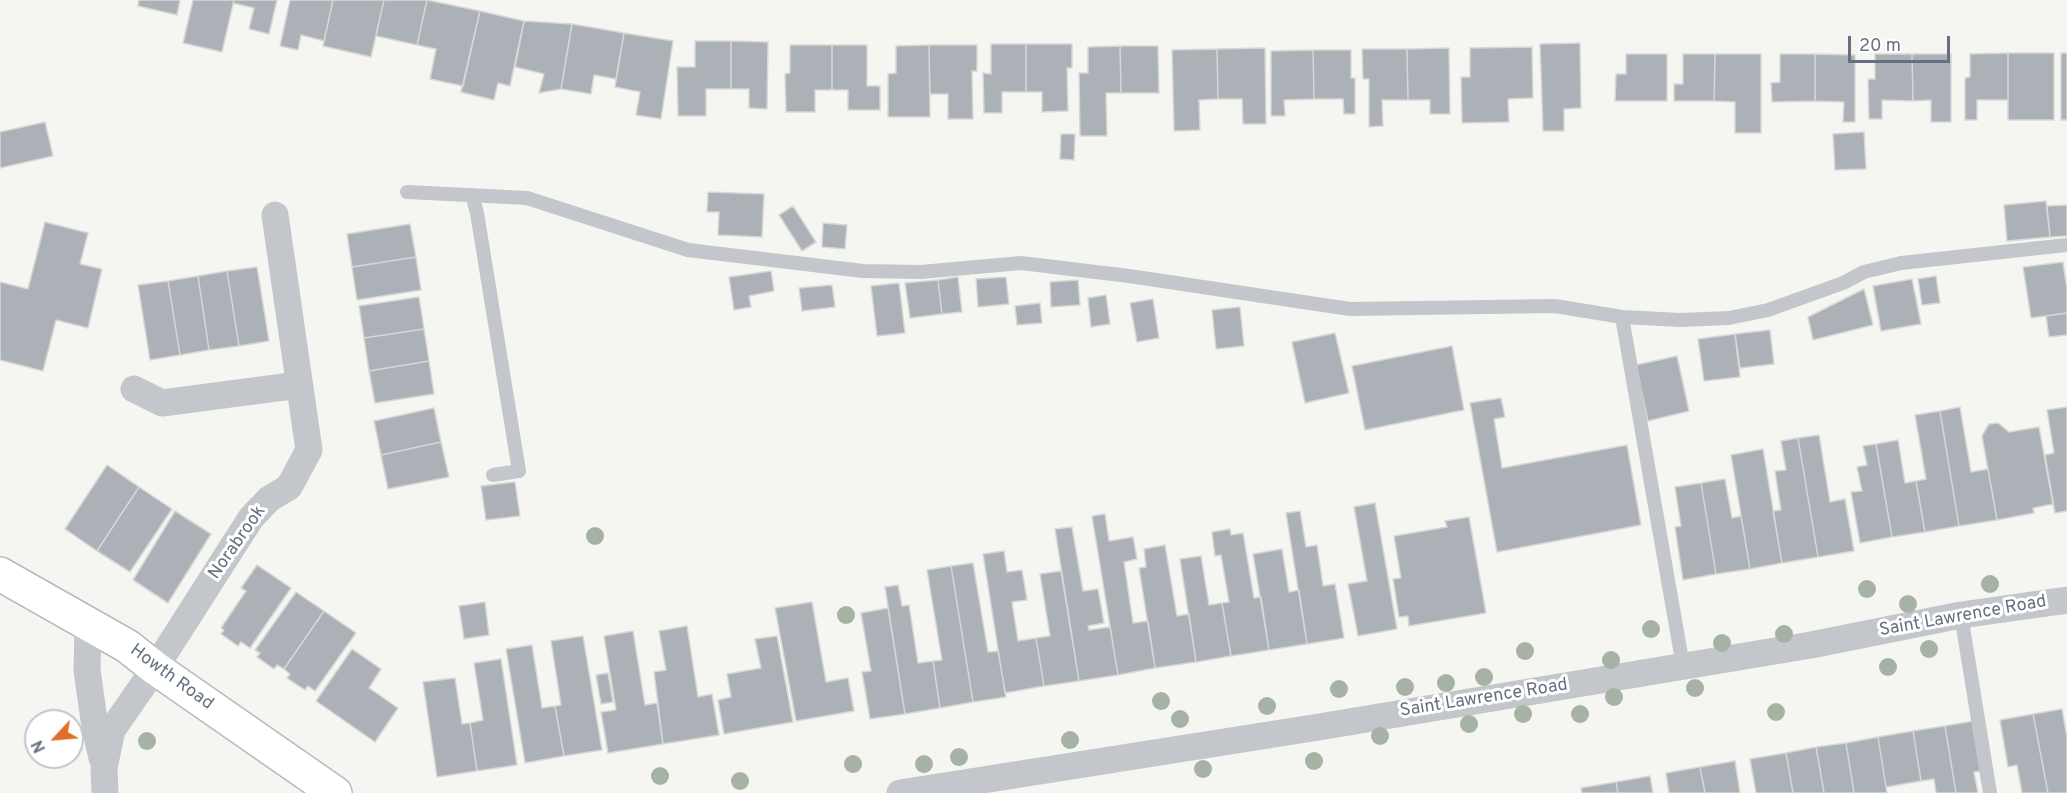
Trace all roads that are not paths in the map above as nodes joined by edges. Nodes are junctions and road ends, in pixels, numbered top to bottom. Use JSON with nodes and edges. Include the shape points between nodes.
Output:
{"nodes":[{"id":1,"x":406,"y":192,"type":"dead end"},
{"id":2,"x":472,"y":195,"type":"junction"},
{"id":3,"x":275,"y":215,"type":"dead end"},
{"id":4,"x":2067,"y":245,"type":"edge"},
{"id":5,"x":1622,"y":317,"type":"junction"},
{"id":6,"x":299,"y":385,"type":"junction"},
{"id":7,"x":134,"y":389,"type":"dead end"},
{"id":8,"x":493,"y":475,"type":"dead end"},
{"id":9,"x":0,"y":574,"type":"edge"},
{"id":10,"x":2067,"y":600,"type":"edge"},
{"id":11,"x":1961,"y":615,"type":"junction"},
{"id":12,"x":88,"y":625,"type":"junction"},
{"id":13,"x":1683,"y":666,"type":"junction"},
{"id":14,"x":155,"y":668,"type":"junction"},
{"id":15,"x":105,"y":781,"type":"edge"},
{"id":16,"x":335,"y":793,"type":"edge"},
{"id":17,"x":900,"y":793,"type":"edge"},
{"id":18,"x":1990,"y":793,"type":"edge"}],
"edges":[{"from":1,"to":2,"type":"lane"},
{"from":2,"to":5,"type":"lane","via":[[527,198],[688,250],[822,267],[921,272],[1021,263],[1350,309],[1555,306]]},
{"from":2,"to":8,"type":"lane","via":[[519,471]]},
{"from":3,"to":6,"type":"street","name":"Norabrook"},
{"from":4,"to":5,"type":"lane","via":[[1901,263],[1864,272],[1768,310],[1730,318]]},
{"from":5,"to":13,"type":"lane"},
{"from":6,"to":7,"type":"street","via":[[162,403]]},
{"from":6,"to":14,"type":"street","name":"Norabrook","via":[[309,450],[300,470],[289,486],[251,518]]},
{"from":9,"to":12,"type":"main road","name":"Howth Road"},
{"from":10,"to":11,"type":"street","name":"Saint Lawrence Road"},
{"from":11,"to":13,"type":"street","name":"Saint Lawrence Road"},
{"from":11,"to":18,"type":"lane"},
{"from":12,"to":14,"type":"main road","name":"Howth Road","via":[[127,646]]},
{"from":12,"to":15,"type":"street","via":[[87,670]]},
{"from":13,"to":17,"type":"street","name":"Saint Lawrence Road"},
{"from":14,"to":15,"type":"street","name":"Norabrook","via":[[112,730]]},
{"from":14,"to":16,"type":"main road","name":"Howth Road"}]}
